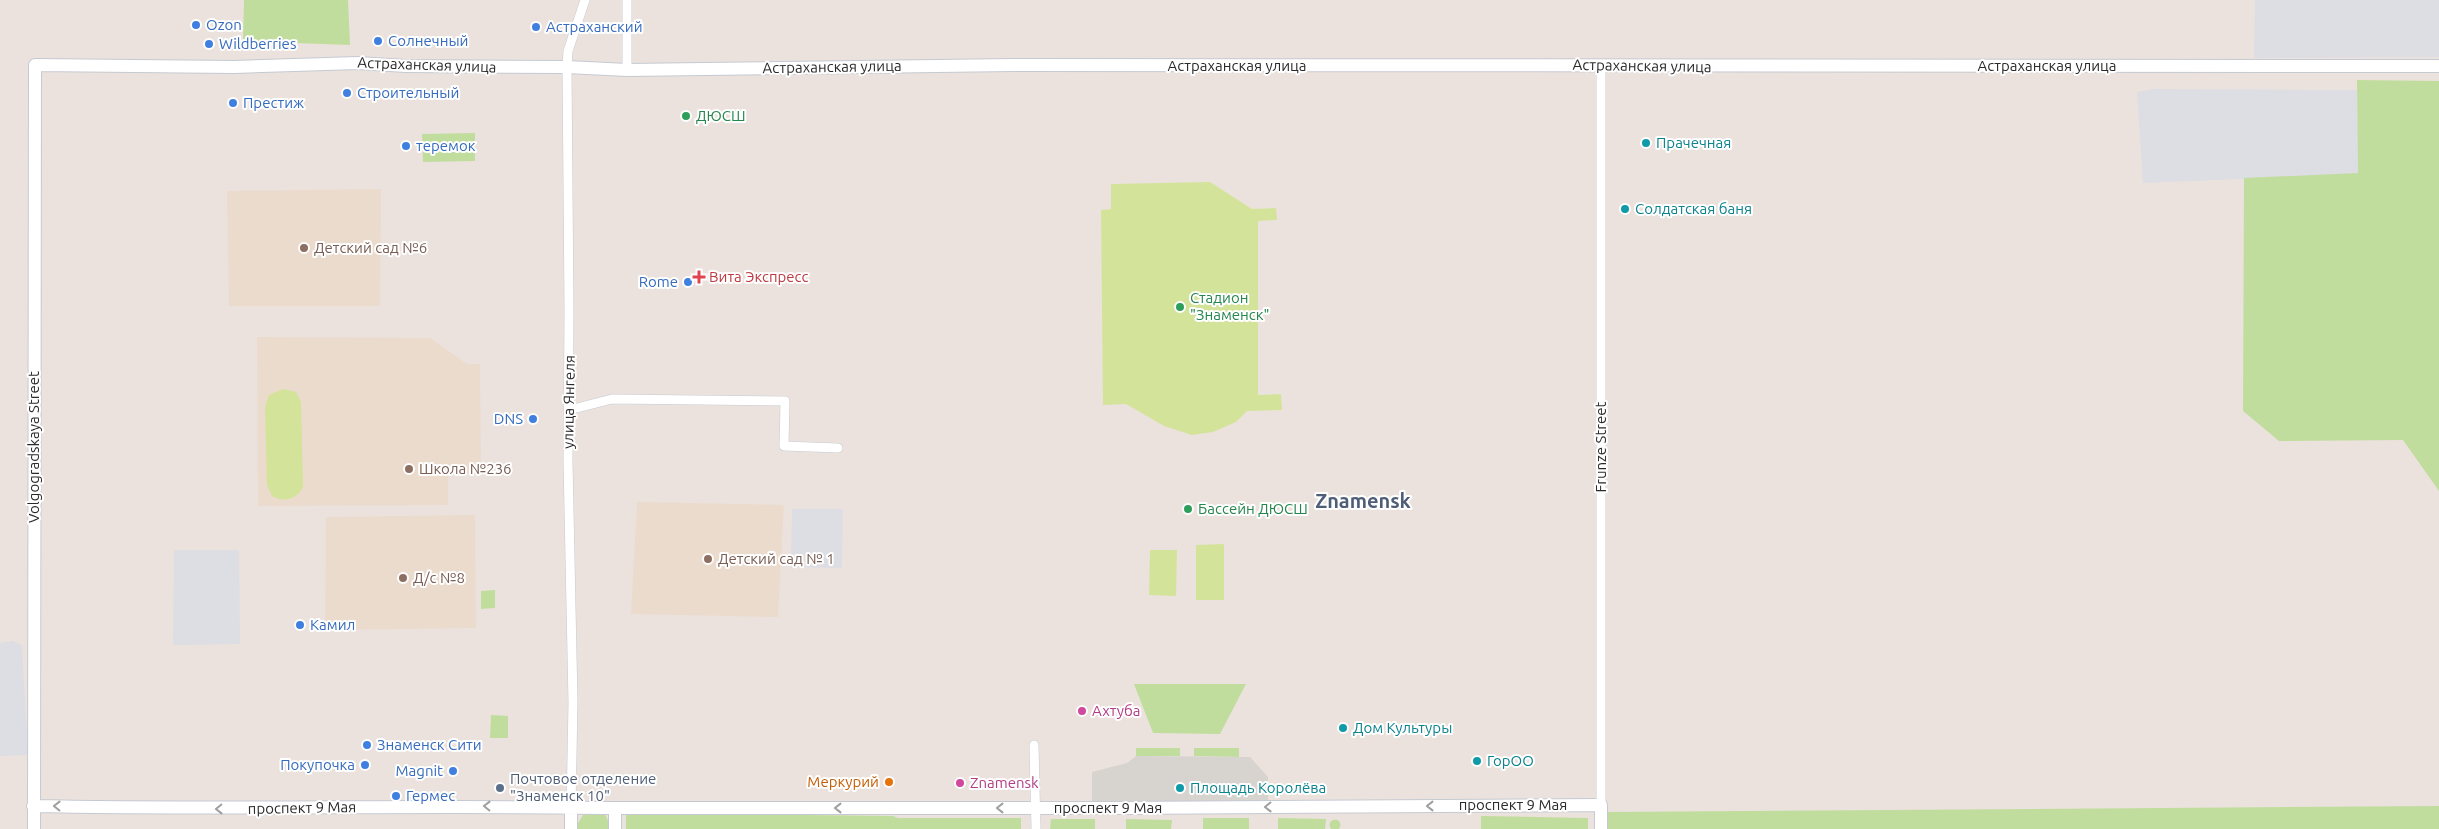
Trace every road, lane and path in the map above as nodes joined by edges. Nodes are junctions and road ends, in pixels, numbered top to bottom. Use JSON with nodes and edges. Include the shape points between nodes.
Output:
{"nodes":[{"id":1,"x":585,"y":0,"type":"edge"},
{"id":2,"x":627,"y":0,"type":"edge"},
{"id":3,"x":35,"y":65,"type":"joint"},
{"id":4,"x":1601,"y":65,"type":"junction"},
{"id":5,"x":2439,"y":66,"type":"edge"},
{"id":6,"x":567,"y":67,"type":"junction"},
{"id":7,"x":627,"y":70,"type":"junction"},
{"id":8,"x":569,"y":410,"type":"junction"},
{"id":9,"x":838,"y":448,"type":"dead end"},
{"id":10,"x":1034,"y":745,"type":"dead end"},
{"id":11,"x":1601,"y":805,"type":"junction"},
{"id":12,"x":34,"y":806,"type":"junction"},
{"id":13,"x":571,"y":808,"type":"junction"},
{"id":14,"x":615,"y":808,"type":"junction"},
{"id":15,"x":1036,"y":808,"type":"junction"},
{"id":16,"x":34,"y":829,"type":"edge"},
{"id":17,"x":571,"y":829,"type":"edge"},
{"id":18,"x":615,"y":829,"type":"edge"},
{"id":19,"x":1036,"y":829,"type":"edge"},
{"id":20,"x":1601,"y":829,"type":"edge"}],
"edges":[{"from":1,"to":6,"type":"street","name":"улица Янгеля","via":[[568,52]]},
{"from":2,"to":7,"type":"street"},
{"from":3,"to":6,"type":"street","name":"Астраханская улица","via":[[234,67],[358,63]]},
{"from":3,"to":12,"type":"street","name":"Volgogradskaya Street"},
{"from":4,"to":5,"type":"street","name":"Астраханская улица"},
{"from":4,"to":7,"type":"street","name":"Астраханская улица","via":[[1014,65]]},
{"from":4,"to":11,"type":"street","name":"Frunze Street"},
{"from":6,"to":7,"type":"street","name":"Астраханская улица"},
{"from":6,"to":8,"type":"street","name":"улица Янгеля"},
{"from":8,"to":9,"type":"street","via":[[598,401],[626,398],[785,401],[784,446]]},
{"from":8,"to":13,"type":"street","name":"улица Янгеля"},
{"from":10,"to":15,"type":"street"},
{"from":11,"to":15,"type":"street","name":"проспект 9 Мая","one_way":true},
{"from":11,"to":20,"type":"street","name":"Frunze Street"},
{"from":13,"to":12,"type":"street","name":"проспект 9 Мая","one_way":true},
{"from":12,"to":16,"type":"street","name":"Volgogradskaya Street"},
{"from":13,"to":14,"type":"street","name":"проспект 9 Мая"},
{"from":13,"to":17,"type":"street"},
{"from":15,"to":14,"type":"street","name":"проспект 9 Мая","one_way":true},
{"from":14,"to":18,"type":"street"},
{"from":15,"to":19,"type":"street"}]}
